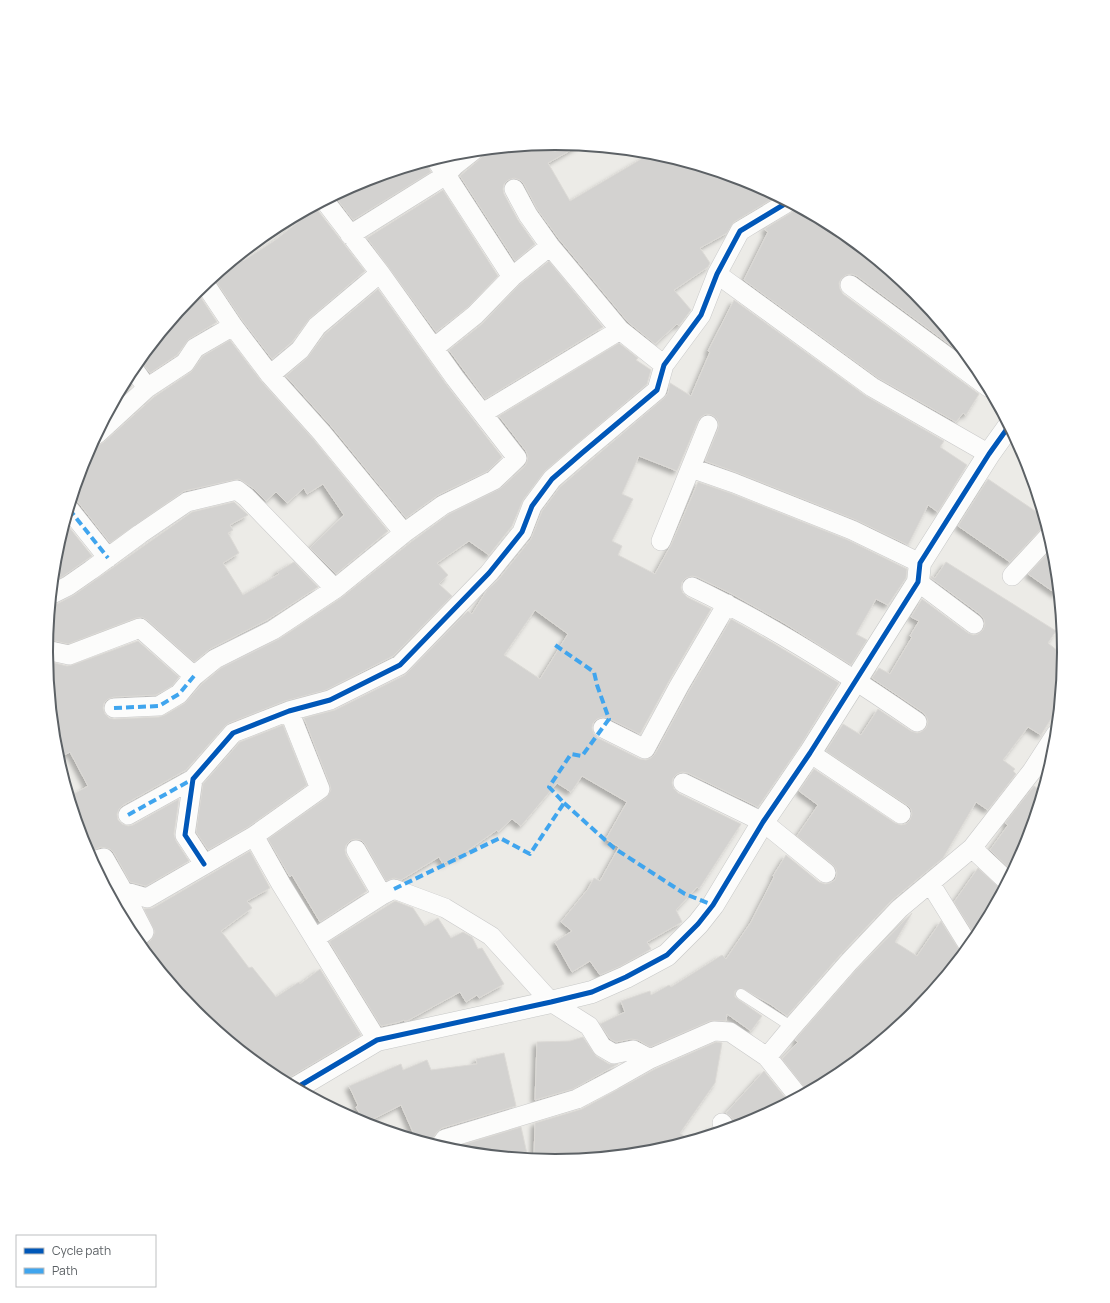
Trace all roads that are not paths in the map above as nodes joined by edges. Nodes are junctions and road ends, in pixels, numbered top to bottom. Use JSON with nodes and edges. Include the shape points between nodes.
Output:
{"nodes":[{"id":1,"x":464,"y":158,"type":"edge"},
{"id":2,"x":439,"y":164,"type":"edge"},
{"id":3,"x":446,"y":175,"type":"junction"},
{"id":4,"x":514,"y":189,"type":"dead end"},
{"id":5,"x":327,"y":204,"type":"edge"},
{"id":6,"x":784,"y":205,"type":"edge"},
{"id":7,"x":350,"y":236,"type":"junction"},
{"id":8,"x":550,"y":246,"type":"junction"},
{"id":9,"x":380,"y":273,"type":"junction"},
{"id":10,"x":717,"y":274,"type":"junction"},
{"id":11,"x":512,"y":277,"type":"junction"},
{"id":12,"x":850,"y":285,"type":"dead end"},
{"id":13,"x":208,"y":290,"type":"edge"},
{"id":14,"x":233,"y":326,"type":"junction"},
{"id":15,"x":620,"y":330,"type":"junction"},
{"id":16,"x":434,"y":348,"type":"junction"},
{"id":17,"x":664,"y":365,"type":"junction"},
{"id":18,"x":137,"y":375,"type":"edge"},
{"id":19,"x":270,"y":375,"type":"junction"},
{"id":20,"x":975,"y":377,"type":"edge"},
{"id":21,"x":147,"y":388,"type":"junction"},
{"id":22,"x":483,"y":413,"type":"junction"},
{"id":23,"x":107,"y":424,"type":"edge"},
{"id":24,"x":708,"y":425,"type":"dead end"},
{"id":25,"x":1006,"y":431,"type":"edge"},
{"id":26,"x":989,"y":454,"type":"junction"},
{"id":27,"x":691,"y":468,"type":"junction"},
{"id":28,"x":73,"y":514,"type":"edge"},
{"id":29,"x":404,"y":533,"type":"junction"},
{"id":30,"x":661,"y":541,"type":"dead end"},
{"id":31,"x":1044,"y":541,"type":"edge"},
{"id":32,"x":108,"y":558,"type":"junction"},
{"id":33,"x":919,"y":572,"type":"junction"},
{"id":34,"x":1012,"y":576,"type":"dead end"},
{"id":35,"x":692,"y":587,"type":"dead end"},
{"id":36,"x":335,"y":589,"type":"junction"},
{"id":37,"x":56,"y":592,"type":"edge"},
{"id":38,"x":727,"y":604,"type":"junction"},
{"id":39,"x":974,"y":624,"type":"dead end"},
{"id":40,"x":53,"y":652,"type":"edge"},
{"id":41,"x":194,"y":676,"type":"junction"},
{"id":42,"x":856,"y":680,"type":"junction"},
{"id":43,"x":114,"y":708,"type":"dead end"},
{"id":44,"x":289,"y":712,"type":"junction"},
{"id":45,"x":917,"y":722,"type":"dead end"},
{"id":46,"x":603,"y":728,"type":"dead end"},
{"id":47,"x":810,"y":753,"type":"junction"},
{"id":48,"x":1044,"y":765,"type":"edge"},
{"id":49,"x":1039,"y":776,"type":"edge"},
{"id":50,"x":193,"y":779,"type":"junction"},
{"id":51,"x":683,"y":783,"type":"dead end"},
{"id":52,"x":901,"y":814,"type":"dead end"},
{"id":53,"x":128,"y":815,"type":"dead end"},
{"id":54,"x":763,"y":822,"type":"junction"},
{"id":55,"x":254,"y":836,"type":"junction"},
{"id":56,"x":972,"y":848,"type":"junction"},
{"id":57,"x":356,"y":850,"type":"dead end"},
{"id":58,"x":98,"y":860,"type":"edge"},
{"id":59,"x":204,"y":864,"type":"junction"},
{"id":60,"x":826,"y":873,"type":"dead end"},
{"id":61,"x":1003,"y":877,"type":"edge"},
{"id":62,"x":930,"y":883,"type":"junction"},
{"id":63,"x":123,"y":891,"type":"junction"},
{"id":64,"x":382,"y":895,"type":"junction"},
{"id":65,"x":141,"y":934,"type":"edge"},
{"id":66,"x":315,"y":938,"type":"junction"},
{"id":67,"x":965,"y":940,"type":"edge"},
{"id":68,"x":741,"y":994,"type":"dead end"},
{"id":69,"x":551,"y":1002,"type":"junction"},
{"id":70,"x":792,"y":1027,"type":"junction"},
{"id":71,"x":377,"y":1040,"type":"junction"},
{"id":72,"x":767,"y":1057,"type":"junction"},
{"id":73,"x":650,"y":1059,"type":"junction"},
{"id":74,"x":302,"y":1085,"type":"edge"},
{"id":75,"x":795,"y":1092,"type":"edge"},
{"id":76,"x":444,"y":1141,"type":"edge"}],
"edges":[{"from":1,"to":3,"type":"street"},
{"from":2,"to":3,"type":"street"},
{"from":3,"to":7,"type":"street"},
{"from":3,"to":11,"type":"street"},
{"from":4,"to":8,"type":"street","via":[[528,215]]},
{"from":5,"to":7,"type":"street"},
{"from":6,"to":10,"type":"street","via":[[740,231]]},
{"from":7,"to":9,"type":"street"},
{"from":8,"to":11,"type":"street"},
{"from":8,"to":15,"type":"street"},
{"from":9,"to":16,"type":"street"},
{"from":9,"to":19,"type":"street","via":[[317,326],[300,350]]},
{"from":10,"to":17,"type":"street","via":[[701,315]]},
{"from":10,"to":26,"type":"street","via":[[872,387]]},
{"from":11,"to":16,"type":"street","via":[[475,315]]},
{"from":12,"to":20,"type":"street"},
{"from":13,"to":14,"type":"street"},
{"from":14,"to":19,"type":"street"},
{"from":14,"to":21,"type":"street","via":[[195,348],[185,363]]},
{"from":15,"to":17,"type":"street"},
{"from":15,"to":22,"type":"street"},
{"from":16,"to":22,"type":"street"},
{"from":17,"to":44,"type":"street","via":[[657,390],[552,479],[532,506],[522,532],[489,573],[400,665],[330,700]]},
{"from":18,"to":21,"type":"street"},
{"from":19,"to":29,"type":"street","via":[[322,433]]},
{"from":21,"to":23,"type":"street"},
{"from":22,"to":29,"type":"street","via":[[517,458],[494,480],[443,505]]},
{"from":24,"to":27,"type":"street"},
{"from":25,"to":26,"type":"street"},
{"from":26,"to":33,"type":"street"},
{"from":27,"to":30,"type":"street"},
{"from":27,"to":33,"type":"street","via":[[852,530]]},
{"from":28,"to":32,"type":"street"},
{"from":29,"to":36,"type":"street"},
{"from":31,"to":34,"type":"street"},
{"from":32,"to":36,"type":"street","via":[[187,502],[237,490]]},
{"from":32,"to":37,"type":"street"},
{"from":33,"to":39,"type":"street"},
{"from":33,"to":42,"type":"street"},
{"from":35,"to":38,"type":"street"},
{"from":36,"to":41,"type":"street","via":[[273,630],[215,659]]},
{"from":38,"to":42,"type":"street"},
{"from":38,"to":46,"type":"street","via":[[645,749]]},
{"from":40,"to":41,"type":"street","via":[[68,655],[140,628]]},
{"from":41,"to":43,"type":"street","via":[[179,694],[159,706]]},
{"from":42,"to":45,"type":"street"},
{"from":42,"to":47,"type":"street"},
{"from":44,"to":50,"type":"street","via":[[233,733]]},
{"from":44,"to":55,"type":"street","via":[[320,789]]},
{"from":47,"to":52,"type":"street"},
{"from":47,"to":54,"type":"street"},
{"from":48,"to":49,"type":"street"},
{"from":49,"to":56,"type":"street"},
{"from":50,"to":53,"type":"street"},
{"from":50,"to":59,"type":"street","via":[[185,835]]},
{"from":51,"to":54,"type":"street"},
{"from":54,"to":60,"type":"street"},
{"from":54,"to":69,"type":"street","via":[[713,905],[667,955],[592,992]]},
{"from":55,"to":59,"type":"street"},
{"from":55,"to":66,"type":"street"},
{"from":56,"to":61,"type":"street"},
{"from":56,"to":62,"type":"street"},
{"from":57,"to":64,"type":"street"},
{"from":58,"to":63,"type":"street","via":[[104,858]]},
{"from":59,"to":63,"type":"street","via":[[147,898]]},
{"from":62,"to":67,"type":"street"},
{"from":62,"to":70,"type":"street","via":[[899,909]]},
{"from":63,"to":65,"type":"street","via":[[144,932]]},
{"from":64,"to":66,"type":"street"},
{"from":64,"to":69,"type":"street","via":[[394,890],[445,908],[491,936]]},
{"from":66,"to":71,"type":"street"},
{"from":68,"to":70,"type":"lane"},
{"from":69,"to":71,"type":"street"},
{"from":69,"to":73,"type":"street","via":[[589,1026],[602,1047],[614,1054],[633,1050]]},
{"from":70,"to":72,"type":"street"},
{"from":71,"to":74,"type":"street"},
{"from":72,"to":73,"type":"street","via":[[730,1032],[714,1031]]},
{"from":72,"to":75,"type":"street"},
{"from":73,"to":76,"type":"street","via":[[577,1099]]}]}
